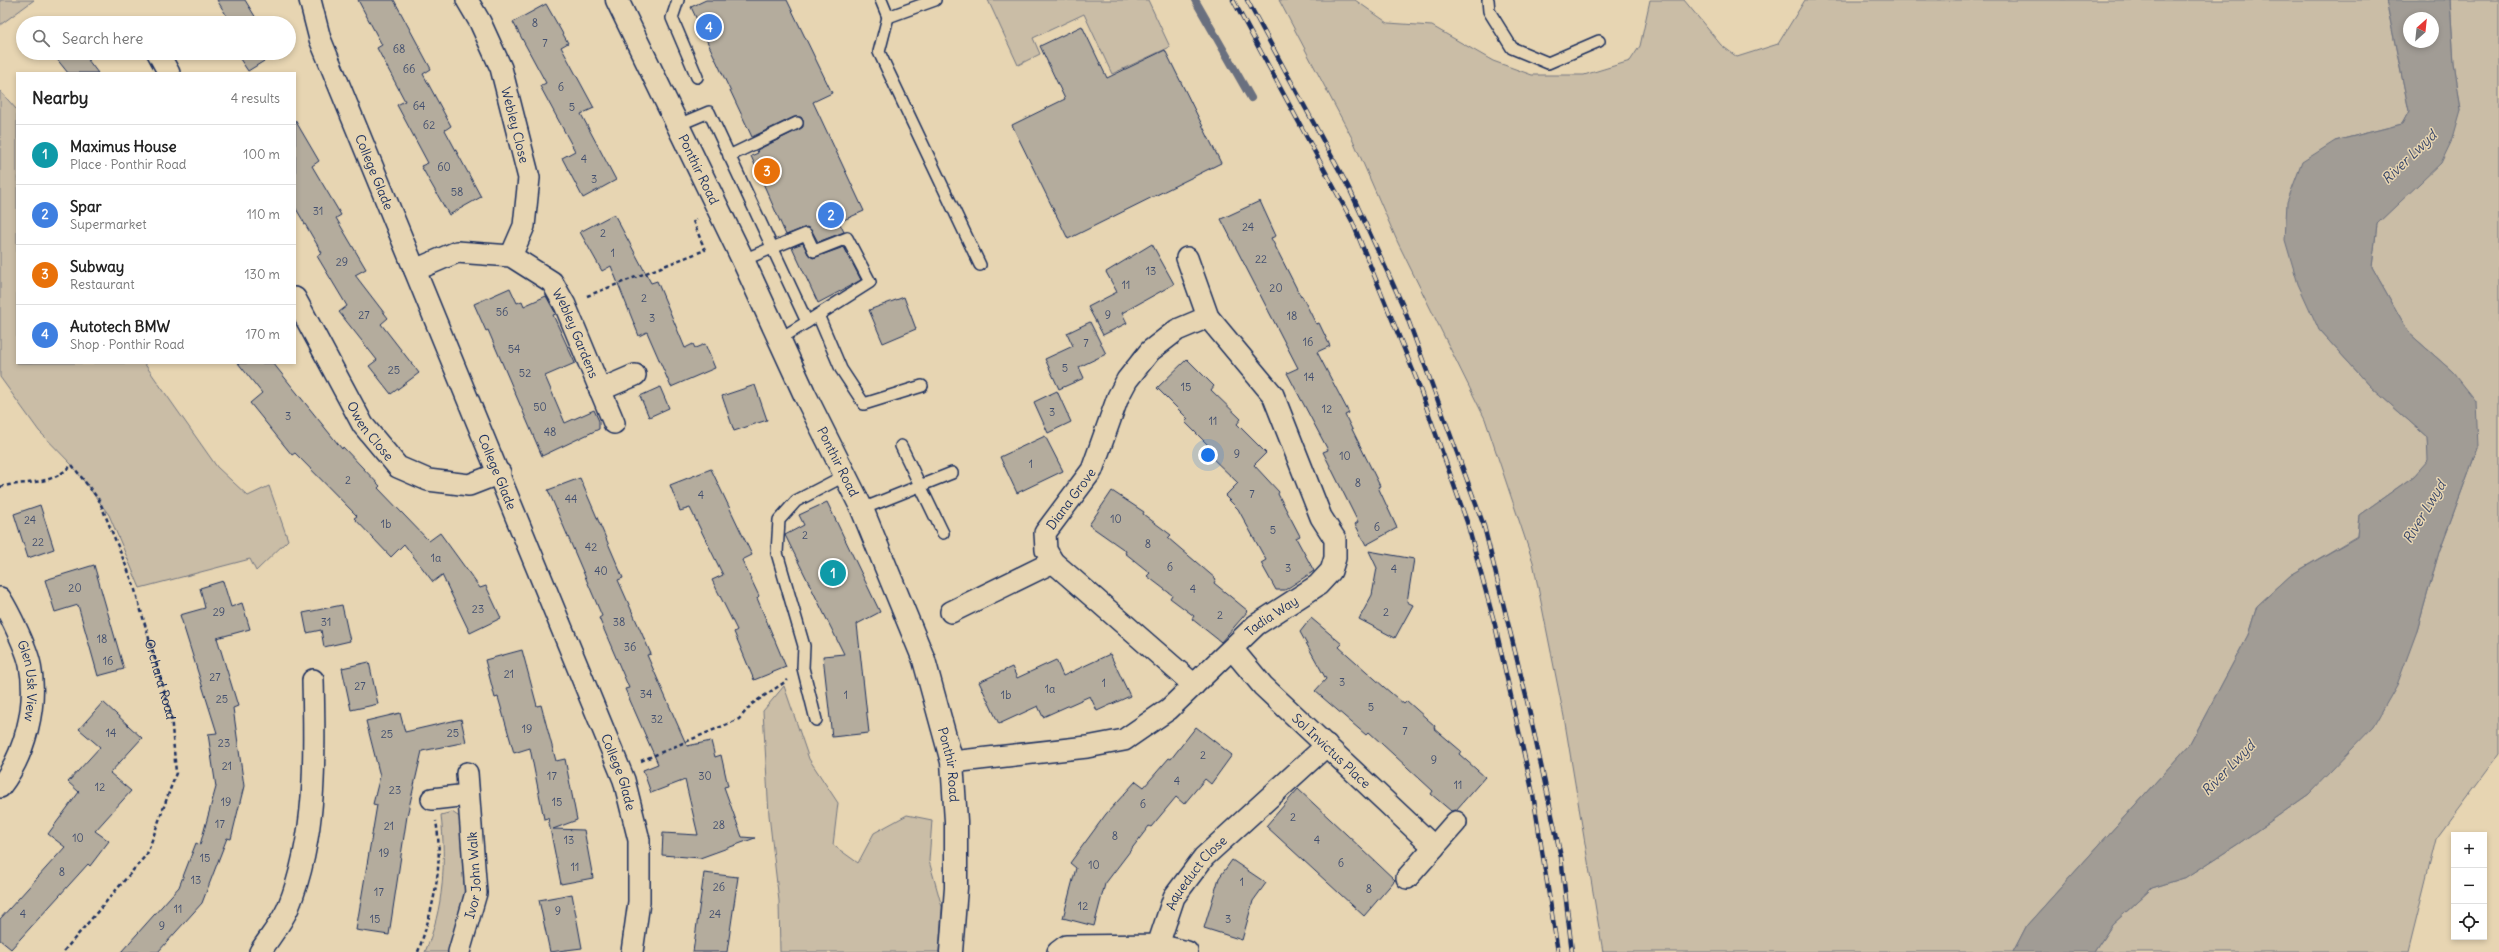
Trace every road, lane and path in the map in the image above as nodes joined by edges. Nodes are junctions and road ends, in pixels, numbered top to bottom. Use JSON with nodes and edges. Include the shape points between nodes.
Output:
{"nodes":[{"id":1,"x":310,"y":0,"type":"edge"},
{"id":2,"x":467,"y":0,"type":"edge"},
{"id":3,"x":617,"y":0,"type":"edge"},
{"id":4,"x":678,"y":0,"type":"edge"},
{"id":5,"x":881,"y":0,"type":"edge"},
{"id":6,"x":936,"y":0,"type":"edge"},
{"id":7,"x":1488,"y":0,"type":"edge"},
{"id":8,"x":888,"y":17,"type":"junction"},
{"id":9,"x":1598,"y":41,"type":"dead end"},
{"id":10,"x":162,"y":60,"type":"edge"},
{"id":11,"x":168,"y":72,"type":"edge"},
{"id":12,"x":697,"y":77,"type":"dead end"},
{"id":13,"x":797,"y":123,"type":"dead end"},
{"id":14,"x":678,"y":125,"type":"junction"},
{"id":15,"x":729,"y":156,"type":"junction"},
{"id":16,"x":719,"y":211,"type":"junction"},
{"id":17,"x":772,"y":247,"type":"junction"},
{"id":18,"x":511,"y":256,"type":"junction"},
{"id":19,"x":1187,"y":258,"type":"dead end"},
{"id":20,"x":743,"y":260,"type":"junction"},
{"id":21,"x":980,"y":265,"type":"dead end"},
{"id":22,"x":415,"y":270,"type":"junction"},
{"id":23,"x":296,"y":300,"type":"edge"},
{"id":24,"x":564,"y":305,"type":"junction"},
{"id":25,"x":818,"y":315,"type":"junction"},
{"id":26,"x":1208,"y":317,"type":"junction"},
{"id":27,"x":807,"y":322,"type":"junction"},
{"id":28,"x":778,"y":340,"type":"junction"},
{"id":29,"x":635,"y":375,"type":"dead end"},
{"id":30,"x":922,"y":386,"type":"dead end"},
{"id":31,"x":600,"y":390,"type":"junction"},
{"id":32,"x":614,"y":423,"type":"dead end"},
{"id":33,"x":901,"y":446,"type":"dead end"},
{"id":34,"x":500,"y":473,"type":"junction"},
{"id":35,"x":952,"y":473,"type":"dead end"},
{"id":36,"x":844,"y":476,"type":"junction"},
{"id":37,"x":920,"y":486,"type":"junction"},
{"id":38,"x":0,"y":487,"type":"edge"},
{"id":39,"x":862,"y":509,"type":"junction"},
{"id":40,"x":943,"y":533,"type":"dead end"},
{"id":41,"x":1053,"y":562,"type":"junction"},
{"id":42,"x":0,"y":598,"type":"edge"},
{"id":43,"x":951,"y":612,"type":"dead end"},
{"id":44,"x":1233,"y":650,"type":"junction"},
{"id":45,"x":804,"y":673,"type":"junction"},
{"id":46,"x":313,"y":680,"type":"dead end"},
{"id":47,"x":1194,"y":685,"type":"junction"},
{"id":48,"x":816,"y":720,"type":"dead end"},
{"id":49,"x":1326,"y":745,"type":"junction"},
{"id":50,"x":642,"y":761,"type":"dead end"},
{"id":51,"x":952,"y":762,"type":"junction"},
{"id":52,"x":467,"y":773,"type":"dead end"},
{"id":53,"x":0,"y":787,"type":"edge"},
{"id":54,"x":468,"y":795,"type":"junction"},
{"id":55,"x":432,"y":799,"type":"joint"},
{"id":56,"x":1456,"y":822,"type":"dead end"},
{"id":57,"x":1434,"y":847,"type":"junction"},
{"id":58,"x":1407,"y":878,"type":"dead end"},
{"id":59,"x":1158,"y":945,"type":"junction"},
{"id":60,"x":63,"y":952,"type":"edge"},
{"id":61,"x":260,"y":952,"type":"edge"},
{"id":62,"x":418,"y":952,"type":"edge"},
{"id":63,"x":459,"y":952,"type":"edge"},
{"id":64,"x":632,"y":952,"type":"edge"},
{"id":65,"x":951,"y":952,"type":"edge"},
{"id":66,"x":1058,"y":952,"type":"edge"},
{"id":67,"x":1187,"y":952,"type":"edge"}],
"edges":[{"from":1,"to":22,"type":"street","name":"College Glade","via":[[320,39]]},
{"from":2,"to":18,"type":"street","name":"Webley Close","via":[[501,68],[529,178],[524,226]]},
{"from":3,"to":14,"type":"main road","name":"Ponthir Road"},
{"from":4,"to":12,"type":"lane","via":[[672,18]]},
{"from":5,"to":8,"type":"lane"},
{"from":6,"to":8,"type":"lane"},
{"from":7,"to":9,"type":"lane","via":[[1489,11],[1512,48],[1548,63]]},
{"from":8,"to":21,"type":"lane","via":[[879,52]]},
{"from":10,"to":11,"type":"street"},
{"from":13,"to":15,"type":"lane"},
{"from":14,"to":15,"type":"lane","via":[[709,112]]},
{"from":14,"to":16,"type":"main road","name":"Ponthir Road"},
{"from":15,"to":17,"type":"lane"},
{"from":16,"to":20,"type":"main road","name":"Ponthir Road"},
{"from":16,"to":24,"type":"path","via":[[693,221],[705,250]]},
{"from":17,"to":20,"type":"lane"},
{"from":17,"to":25,"type":"lane","via":[[806,234],[814,251],[847,238],[870,282]]},
{"from":17,"to":27,"type":"lane"},
{"from":18,"to":22,"type":"street","name":"Webley Gardens","via":[[457,252]]},
{"from":18,"to":24,"type":"street","name":"Webley Gardens","via":[[552,282]]},
{"from":19,"to":26,"type":"street"},
{"from":20,"to":28,"type":"main road","name":"Ponthir Road"},
{"from":22,"to":34,"type":"street","name":"College Glade"},
{"from":23,"to":34,"type":"street","name":"Owen Close","via":[[364,425],[398,467],[428,480],[469,485]]},
{"from":24,"to":31,"type":"street","name":"Webley Gardens"},
{"from":25,"to":27,"type":"lane"},
{"from":25,"to":30,"type":"lane","via":[[841,369],[864,404]]},
{"from":26,"to":41,"type":"street","name":"Diana Grove","via":[[1177,330],[1150,351],[1127,380],[1118,397],[1092,470],[1045,533],[1046,550]]},
{"from":26,"to":44,"type":"street","name":"Tadia Way","via":[[1273,395],[1321,517],[1335,538],[1332,571],[1318,585],[1256,625]]},
{"from":27,"to":28,"type":"lane"},
{"from":28,"to":36,"type":"main road","name":"Ponthir Road"},
{"from":29,"to":31,"type":"street","name":"Webley Gardens"},
{"from":31,"to":32,"type":"street","name":"Webley Gardens"},
{"from":33,"to":37,"type":"lane"},
{"from":34,"to":64,"type":"street","name":"College Glade","via":[[624,780],[639,840],[639,902]]},
{"from":35,"to":37,"type":"lane"},
{"from":36,"to":39,"type":"main road","name":"Ponthir Road"},
{"from":36,"to":45,"type":"lane","via":[[796,501],[779,520],[777,553],[804,646]]},
{"from":37,"to":39,"type":"lane"},
{"from":37,"to":40,"type":"lane"},
{"from":38,"to":60,"type":"path","name":"Orchard Road","via":[[46,482],[62,475],[72,465],[99,500],[133,583],[171,715],[176,773],[147,854]]},
{"from":39,"to":51,"type":"main road","name":"Ponthir Road","via":[[924,660]]},
{"from":41,"to":43,"type":"street"},
{"from":41,"to":47,"type":"street","name":"Diana Grove"},
{"from":42,"to":53,"type":"street","name":"Glen Usk View","via":[[30,664],[32,693],[25,738],[11,772]]},
{"from":44,"to":47,"type":"street","name":"Tadia Way"},
{"from":44,"to":49,"type":"street","name":"Sol Invictus Place","via":[[1263,686]]},
{"from":45,"to":48,"type":"lane"},
{"from":45,"to":50,"type":"path","via":[[780,684],[752,704],[739,719]]},
{"from":46,"to":61,"type":"street","via":[[314,746],[308,843],[288,909]]},
{"from":47,"to":51,"type":"street","name":"Tadia Way","via":[[1169,709],[1124,740],[1087,748]]},
{"from":49,"to":57,"type":"street","name":"Sol Invictus Place"},
{"from":49,"to":59,"type":"street","name":"Aqueduct Close","via":[[1204,857],[1174,897]]},
{"from":51,"to":65,"type":"main road","name":"Ponthir Road","via":[[956,821],[956,888]]},
{"from":52,"to":54,"type":"street","name":"Ivor John Walk"},
{"from":54,"to":55,"type":"street"},
{"from":54,"to":63,"type":"street","name":"Ivor John Walk","via":[[476,893]]},
{"from":55,"to":62,"type":"path","via":[[438,832],[439,878],[430,918]]},
{"from":56,"to":57,"type":"street"},
{"from":57,"to":58,"type":"street"},
{"from":59,"to":66,"type":"street","via":[[1066,946]]},
{"from":59,"to":67,"type":"street"}]}
